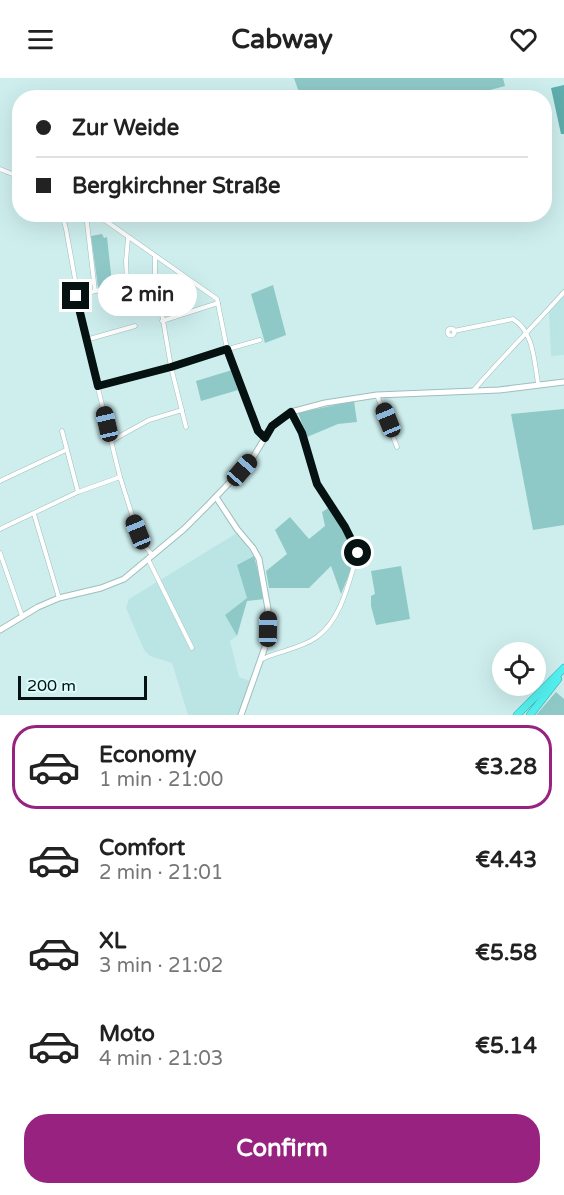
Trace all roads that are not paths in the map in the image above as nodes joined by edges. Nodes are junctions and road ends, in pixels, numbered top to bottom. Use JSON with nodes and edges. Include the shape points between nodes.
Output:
{"nodes":[{"id":1,"x":64,"y":222,"type":"edge"},
{"id":2,"x":87,"y":222,"type":"edge"},
{"id":3,"x":107,"y":222,"type":"edge"},
{"id":4,"x":128,"y":237,"type":"junction"},
{"id":5,"x":155,"y":256,"type":"junction"},
{"id":6,"x":95,"y":291,"type":"junction"},
{"id":7,"x":564,"y":292,"type":"edge"},
{"id":8,"x":76,"y":296,"type":"junction"},
{"id":9,"x":218,"y":303,"type":"junction"},
{"id":10,"x":162,"y":321,"type":"junction"},
{"id":11,"x":135,"y":326,"type":"dead end"},
{"id":12,"x":454,"y":331,"type":"dead end"},
{"id":13,"x":527,"y":333,"type":"junction"},
{"id":14,"x":86,"y":340,"type":"junction"},
{"id":15,"x":260,"y":340,"type":"dead end"},
{"id":16,"x":227,"y":349,"type":"junction"},
{"id":17,"x":171,"y":367,"type":"junction"},
{"id":18,"x":564,"y":382,"type":"edge"},
{"id":19,"x":538,"y":383,"type":"junction"},
{"id":20,"x":98,"y":386,"type":"junction"},
{"id":21,"x":472,"y":392,"type":"junction"},
{"id":22,"x":377,"y":394,"type":"junction"},
{"id":23,"x":182,"y":410,"type":"junction"},
{"id":24,"x":291,"y":412,"type":"junction"},
{"id":25,"x":186,"y":427,"type":"dead end"},
{"id":26,"x":62,"y":431,"type":"dead end"},
{"id":27,"x":265,"y":438,"type":"junction"},
{"id":28,"x":111,"y":441,"type":"junction"},
{"id":29,"x":397,"y":447,"type":"dead end"},
{"id":30,"x":66,"y":450,"type":"junction"},
{"id":31,"x":120,"y":477,"type":"junction"},
{"id":32,"x":0,"y":482,"type":"edge"},
{"id":33,"x":78,"y":492,"type":"junction"},
{"id":34,"x":216,"y":497,"type":"junction"},
{"id":35,"x":34,"y":514,"type":"junction"},
{"id":36,"x":0,"y":529,"type":"edge"},
{"id":37,"x":0,"y":553,"type":"edge"},
{"id":38,"x":150,"y":557,"type":"junction"},
{"id":39,"x":59,"y":598,"type":"junction"},
{"id":40,"x":22,"y":616,"type":"junction"},
{"id":41,"x":0,"y":630,"type":"edge"},
{"id":42,"x":192,"y":648,"type":"dead end"},
{"id":43,"x":260,"y":660,"type":"junction"},
{"id":44,"x":564,"y":669,"type":"edge"},
{"id":45,"x":241,"y":715,"type":"edge"},
{"id":46,"x":517,"y":715,"type":"edge"},
{"id":47,"x":530,"y":715,"type":"edge"}],
"edges":[{"from":1,"to":8,"type":"street"},
{"from":2,"to":6,"type":"street"},
{"from":3,"to":4,"type":"street"},
{"from":4,"to":5,"type":"street"},
{"from":4,"to":6,"type":"street","via":[[128,283]]},
{"from":5,"to":9,"type":"street"},
{"from":5,"to":10,"type":"street"},
{"from":6,"to":8,"type":"street"},
{"from":7,"to":13,"type":"street"},
{"from":8,"to":14,"type":"street"},
{"from":9,"to":10,"type":"street"},
{"from":9,"to":16,"type":"street"},
{"from":10,"to":17,"type":"street"},
{"from":11,"to":14,"type":"street"},
{"from":12,"to":13,"type":"street","via":[[513,319]]},
{"from":13,"to":19,"type":"street"},
{"from":13,"to":21,"type":"street"},
{"from":14,"to":20,"type":"street"},
{"from":15,"to":16,"type":"street"},
{"from":16,"to":17,"type":"street"},
{"from":16,"to":27,"type":"street","via":[[252,419]]},
{"from":17,"to":20,"type":"street"},
{"from":17,"to":23,"type":"street"},
{"from":18,"to":19,"type":"street"},
{"from":19,"to":21,"type":"street"},
{"from":20,"to":28,"type":"street"},
{"from":21,"to":22,"type":"street"},
{"from":22,"to":24,"type":"street"},
{"from":22,"to":29,"type":"street"},
{"from":23,"to":25,"type":"street"},
{"from":23,"to":28,"type":"street","via":[[149,420]]},
{"from":24,"to":27,"type":"street","via":[[272,426]]},
{"from":24,"to":43,"type":"street","via":[[302,433],[317,484],[358,553],[330,624],[316,638]]},
{"from":26,"to":30,"type":"street"},
{"from":27,"to":34,"type":"street","via":[[252,459]]},
{"from":28,"to":31,"type":"street"},
{"from":30,"to":32,"type":"street"},
{"from":30,"to":33,"type":"street"},
{"from":31,"to":33,"type":"street"},
{"from":31,"to":38,"type":"street"},
{"from":33,"to":35,"type":"street"},
{"from":34,"to":38,"type":"street"},
{"from":34,"to":43,"type":"street","via":[[259,559],[268,609],[265,648]]},
{"from":35,"to":36,"type":"street"},
{"from":35,"to":39,"type":"street"},
{"from":37,"to":40,"type":"street"},
{"from":38,"to":39,"type":"street","via":[[121,580]]},
{"from":38,"to":42,"type":"street"},
{"from":39,"to":40,"type":"street"},
{"from":40,"to":41,"type":"street"},
{"from":43,"to":45,"type":"street"},
{"from":44,"to":46,"type":"highway"},
{"from":44,"to":47,"type":"highway"}]}
